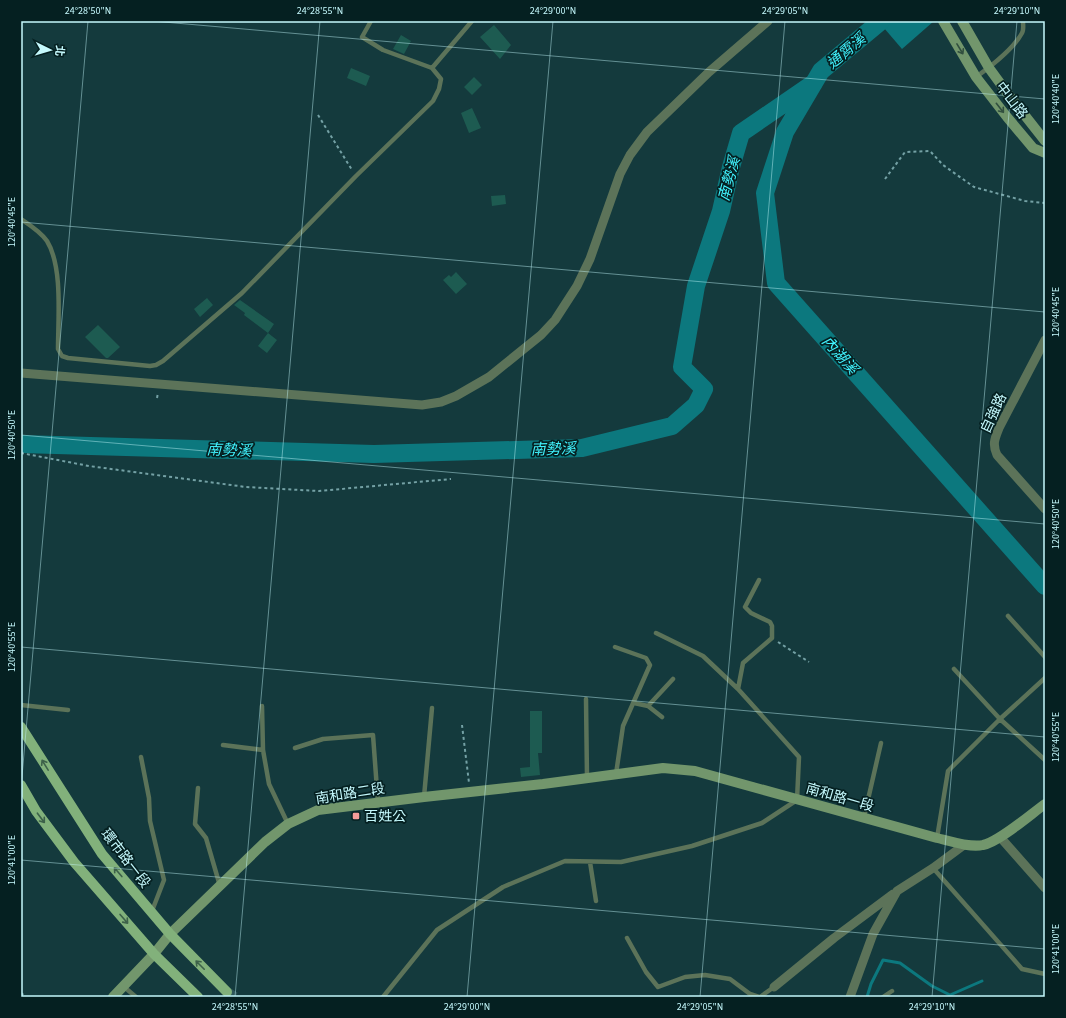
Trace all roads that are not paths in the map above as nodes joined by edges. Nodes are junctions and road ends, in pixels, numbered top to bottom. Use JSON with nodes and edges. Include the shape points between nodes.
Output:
{"nodes":[{"id":1,"x":371,"y":21,"type":"edge"},
{"id":2,"x":472,"y":21,"type":"edge"},
{"id":3,"x":768,"y":21,"type":"edge"},
{"id":4,"x":943,"y":21,"type":"edge"},
{"id":5,"x":962,"y":21,"type":"edge"},
{"id":6,"x":1023,"y":21,"type":"edge"},
{"id":7,"x":432,"y":68,"type":"junction"},
{"id":8,"x":989,"y":68,"type":"junction"},
{"id":9,"x":976,"y":77,"type":"junction"},
{"id":10,"x":1045,"y":141,"type":"edge"},
{"id":11,"x":1045,"y":153,"type":"edge"},
{"id":12,"x":21,"y":219,"type":"edge"},
{"id":13,"x":1045,"y":340,"type":"edge"},
{"id":14,"x":21,"y":373,"type":"edge"},
{"id":15,"x":1045,"y":509,"type":"edge"},
{"id":16,"x":759,"y":580,"type":"dead end"},
{"id":17,"x":1008,"y":616,"type":"dead end"},
{"id":18,"x":656,"y":633,"type":"dead end"},
{"id":19,"x":615,"y":647,"type":"dead end"},
{"id":20,"x":1045,"y":657,"type":"edge"},
{"id":21,"x":954,"y":670,"type":"dead end"},
{"id":22,"x":1045,"y":678,"type":"edge"},
{"id":23,"x":673,"y":679,"type":"dead end"},
{"id":24,"x":738,"y":689,"type":"junction"},
{"id":25,"x":586,"y":699,"type":"dead end"},
{"id":26,"x":634,"y":703,"type":"junction"},
{"id":27,"x":21,"y":705,"type":"edge"},
{"id":28,"x":262,"y":706,"type":"dead end"},
{"id":29,"x":648,"y":706,"type":"junction"},
{"id":30,"x":432,"y":708,"type":"dead end"},
{"id":31,"x":68,"y":710,"type":"dead end"},
{"id":32,"x":662,"y":717,"type":"dead end"},
{"id":33,"x":1000,"y":719,"type":"junction"},
{"id":34,"x":21,"y":727,"type":"edge"},
{"id":35,"x":881,"y":744,"type":"dead end"},
{"id":36,"x":224,"y":745,"type":"dead end"},
{"id":37,"x":295,"y":748,"type":"dead end"},
{"id":38,"x":263,"y":750,"type":"junction"},
{"id":39,"x":141,"y":757,"type":"dead end"},
{"id":40,"x":1045,"y":760,"type":"edge"},
{"id":41,"x":616,"y":774,"type":"junction"},
{"id":42,"x":587,"y":778,"type":"junction"},
{"id":43,"x":21,"y":785,"type":"edge"},
{"id":44,"x":198,"y":788,"type":"dead end"},
{"id":45,"x":424,"y":797,"type":"junction"},
{"id":46,"x":797,"y":800,"type":"junction"},
{"id":47,"x":378,"y":802,"type":"junction"},
{"id":48,"x":1045,"y":804,"type":"edge"},
{"id":49,"x":863,"y":819,"type":"junction"},
{"id":50,"x":288,"y":824,"type":"junction"},
{"id":51,"x":1000,"y":837,"type":"junction"},
{"id":52,"x":937,"y":838,"type":"junction"},
{"id":53,"x":964,"y":845,"type":"junction"},
{"id":54,"x":590,"y":862,"type":"junction"},
{"id":55,"x":933,"y":868,"type":"junction"},
{"id":56,"x":220,"y":887,"type":"junction"},
{"id":57,"x":1045,"y":888,"type":"edge"},
{"id":58,"x":897,"y":891,"type":"junction"},
{"id":59,"x":596,"y":901,"type":"dead end"},
{"id":60,"x":152,"y":913,"type":"junction"},
{"id":61,"x":170,"y":934,"type":"junction"},
{"id":62,"x":627,"y":938,"type":"dead end"},
{"id":63,"x":154,"y":954,"type":"junction"},
{"id":64,"x":1045,"y":974,"type":"edge"},
{"id":65,"x":123,"y":986,"type":"junction"},
{"id":66,"x":774,"y":987,"type":"joint"},
{"id":67,"x":892,"y":991,"type":"dead end"},
{"id":68,"x":228,"y":992,"type":"tunnel mouth"},
{"id":69,"x":113,"y":997,"type":"edge"},
{"id":70,"x":136,"y":997,"type":"edge"},
{"id":71,"x":198,"y":997,"type":"edge"},
{"id":72,"x":383,"y":997,"type":"edge"},
{"id":73,"x":759,"y":997,"type":"edge"},
{"id":74,"x":850,"y":997,"type":"edge"},
{"id":75,"x":883,"y":997,"type":"edge"}],
"edges":[{"from":1,"to":7,"type":"lane","via":[[362,37],[383,50]]},
{"from":2,"to":7,"type":"lane"},
{"from":3,"to":14,"type":"street","via":[[708,72],[647,132],[630,155],[620,174],[590,259],[577,286],[554,320],[541,335],[489,377],[456,396],[422,405]]},
{"from":4,"to":9,"type":"main road","name":"中山路","one_way":true},
{"from":5,"to":8,"type":"main road","name":"中山路"},
{"from":6,"to":8,"type":"lane","via":[[1023,32],[1019,38]]},
{"from":7,"to":12,"type":"lane","via":[[441,79],[440,89],[433,101],[242,293],[156,365],[62,356],[58,349],[57,279],[54,259],[46,241],[32,226]]},
{"from":8,"to":9,"type":"lane"},
{"from":8,"to":10,"type":"main road","name":"中山路"},
{"from":9,"to":11,"type":"main road","name":"中山路","one_way":true,"via":[[1033,148]]},
{"from":13,"to":15,"type":"street","name":"自強路","via":[[994,440],[997,455]]},
{"from":16,"to":24,"type":"lane","via":[[744,607],[752,614],[770,622],[772,638],[743,663]]},
{"from":17,"to":20,"type":"lane"},
{"from":18,"to":24,"type":"lane","via":[[703,656]]},
{"from":19,"to":26,"type":"lane","via":[[646,658],[650,665]]},
{"from":21,"to":33,"type":"lane"},
{"from":22,"to":33,"type":"lane"},
{"from":23,"to":29,"type":"lane"},
{"from":24,"to":46,"type":"lane","via":[[799,757]]},
{"from":25,"to":42,"type":"lane"},
{"from":26,"to":29,"type":"lane"},
{"from":26,"to":41,"type":"lane","via":[[623,726]]},
{"from":27,"to":31,"type":"lane"},
{"from":28,"to":38,"type":"lane"},
{"from":29,"to":32,"type":"lane"},
{"from":30,"to":45,"type":"lane"},
{"from":33,"to":40,"type":"lane"},
{"from":33,"to":52,"type":"lane","via":[[948,771]]},
{"from":60,"to":34,"type":"main road","name":"環市路一段","one_way":true,"via":[[102,854]]},
{"from":35,"to":49,"type":"lane"},
{"from":36,"to":38,"type":"lane"},
{"from":37,"to":47,"type":"lane","via":[[323,739],[373,735]]},
{"from":38,"to":50,"type":"lane","via":[[269,784]]},
{"from":39,"to":60,"type":"lane","via":[[150,798],[150,820],[164,880]]},
{"from":41,"to":42,"type":"main road","name":"南和路二段"},
{"from":41,"to":46,"type":"main road","name":"南和路一段","via":[[663,768],[695,771]]},
{"from":42,"to":45,"type":"main road","name":"南和路二段"},
{"from":43,"to":63,"type":"main road","one_way":true,"via":[[36,811],[74,862]]},
{"from":44,"to":56,"type":"lane","via":[[195,824],[206,838]]},
{"from":45,"to":47,"type":"main road","name":"南和路二段"},
{"from":46,"to":49,"type":"main road","name":"南和路一段"},
{"from":46,"to":54,"type":"lane","via":[[762,823],[692,846],[621,862]]},
{"from":47,"to":50,"type":"main road","name":"南和路二段","via":[[318,810]]},
{"from":48,"to":51,"type":"main road","name":"南和路一段"},
{"from":49,"to":52,"type":"main road","name":"南和路一段"},
{"from":50,"to":56,"type":"main road","name":"南和路二段","via":[[265,842]]},
{"from":51,"to":53,"type":"main road","name":"南和路一段","via":[[983,846]]},
{"from":51,"to":57,"type":"street"},
{"from":52,"to":53,"type":"main road","name":"南和路一段"},
{"from":53,"to":55,"type":"street"},
{"from":54,"to":59,"type":"lane"},
{"from":54,"to":72,"type":"lane","via":[[565,862],[503,887],[437,930]]},
{"from":55,"to":58,"type":"street"},
{"from":55,"to":64,"type":"lane","via":[[1022,969]]},
{"from":56,"to":61,"type":"main road","name":"南和路二段"},
{"from":58,"to":66,"type":"street"},
{"from":58,"to":74,"type":"street","via":[[873,934]]},
{"from":60,"to":61,"type":"main road","name":"環市路一段"},
{"from":61,"to":63,"type":"main road","name":"南和路二段"},
{"from":68,"to":61,"type":"main road","name":"環市路一段","one_way":true},
{"from":62,"to":73,"type":"lane","via":[[646,972],[658,987],[685,977],[705,975],[730,979],[750,994]]},
{"from":63,"to":65,"type":"main road","name":"南和路二段"},
{"from":63,"to":71,"type":"main road"},
{"from":65,"to":69,"type":"main road","name":"南和路二段"},
{"from":65,"to":70,"type":"lane"},
{"from":66,"to":73,"type":"lane"},
{"from":67,"to":75,"type":"lane"}]}
